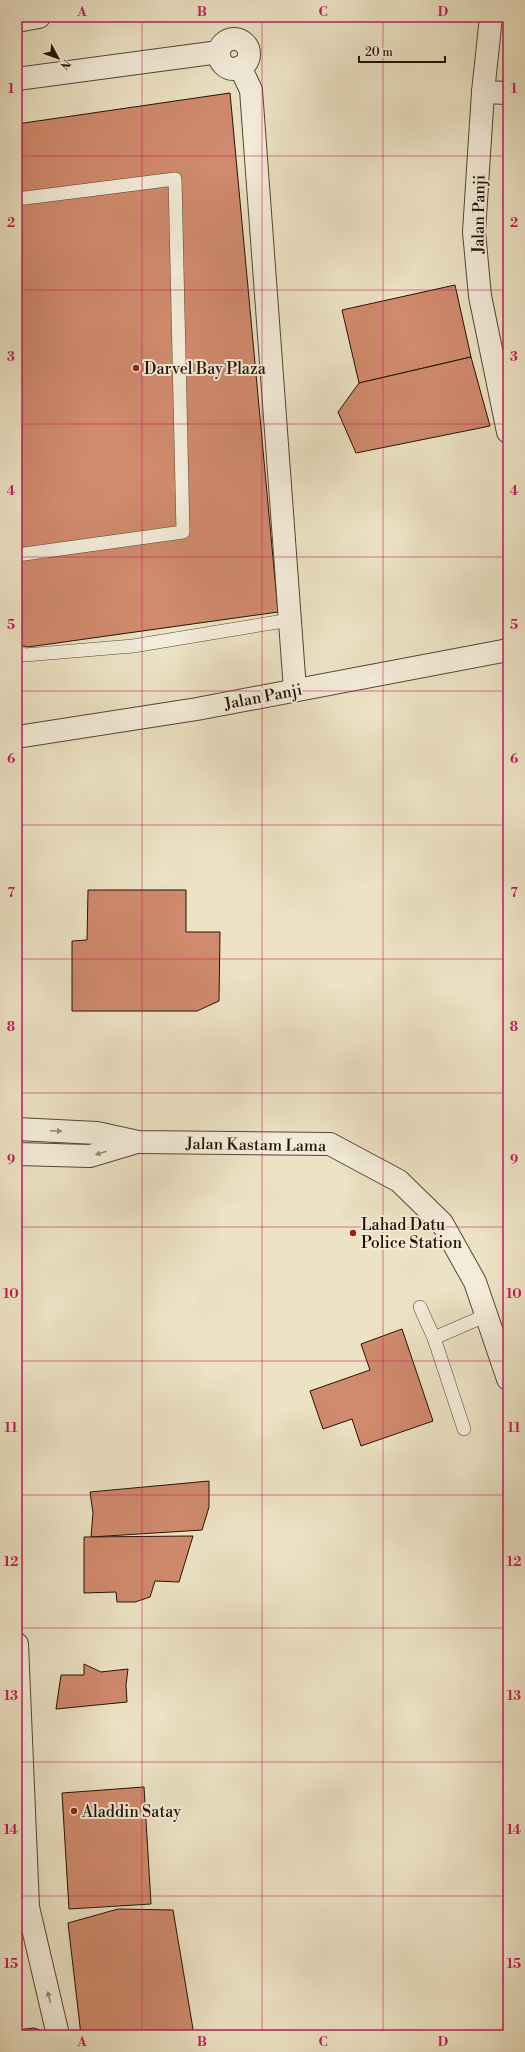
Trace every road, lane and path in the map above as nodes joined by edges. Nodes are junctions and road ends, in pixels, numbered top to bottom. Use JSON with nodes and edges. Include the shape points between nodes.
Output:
{"nodes":[{"id":1,"x":39,"y":17,"type":"edge"},
{"id":2,"x":491,"y":17,"type":"edge"},
{"id":3,"x":17,"y":21,"type":"edge"},
{"id":4,"x":17,"y":78,"type":"edge"},
{"id":5,"x":483,"y":92,"type":"junction"},
{"id":6,"x":508,"y":93,"type":"edge"},
{"id":7,"x":17,"y":200,"type":"edge"},
{"id":8,"x":508,"y":432,"type":"edge"},
{"id":9,"x":17,"y":555,"type":"edge"},
{"id":10,"x":290,"y":620,"type":"junction"},
{"id":11,"x":508,"y":650,"type":"edge"},
{"id":12,"x":17,"y":652,"type":"edge"},
{"id":13,"x":295,"y":690,"type":"junction"},
{"id":14,"x":17,"y":737,"type":"edge"},
{"id":15,"x":17,"y":1129,"type":"edge"},
{"id":16,"x":138,"y":1142,"type":"junction"},
{"id":17,"x":18,"y":1154,"type":"edge"},
{"id":18,"x":420,"y":1307,"type":"dead end"},
{"id":19,"x":486,"y":1315,"type":"junction"},
{"id":20,"x":434,"y":1338,"type":"junction"},
{"id":21,"x":508,"y":1379,"type":"edge"},
{"id":22,"x":464,"y":1429,"type":"dead end"},
{"id":23,"x":17,"y":1644,"type":"edge"},
{"id":24,"x":19,"y":1716,"type":"edge"},
{"id":25,"x":22,"y":1908,"type":"edge"},
{"id":26,"x":58,"y":2035,"type":"edge"}],
"edges":[{"from":1,"to":3,"type":"street"},
{"from":2,"to":5,"type":"street","name":"Jalan Panji"},
{"from":4,"to":10,"type":"street","via":[[219,52],[228,40],[236,39],[248,48],[246,62],[240,67],[251,90]]},
{"from":5,"to":6,"type":"street"},
{"from":5,"to":8,"type":"street","name":"Jalan Panji","via":[[474,232],[480,296]]},
{"from":7,"to":9,"type":"lane","via":[[175,179],[183,532]]},
{"from":10,"to":12,"type":"lane","via":[[133,646],[25,655]]},
{"from":10,"to":13,"type":"street"},
{"from":11,"to":13,"type":"street","name":"Jalan Panji"},
{"from":13,"to":14,"type":"street","name":"Jalan Panji","via":[[197,709]]},
{"from":15,"to":16,"type":"street","name":"Jalan Kastam Lama","one_way":true,"via":[[97,1133]]},
{"from":16,"to":17,"type":"street","name":"Jalan Kastam Lama","one_way":true,"via":[[90,1156]]},
{"from":16,"to":19,"type":"street","name":"Jalan Kastam Lama","via":[[330,1144],[399,1181],[442,1224],[475,1282]]},
{"from":18,"to":20,"type":"lane"},
{"from":19,"to":20,"type":"lane"},
{"from":19,"to":21,"type":"street","name":"Jalan Kastam Lama"},
{"from":20,"to":22,"type":"lane"},
{"from":23,"to":24,"type":"street"},
{"from":24,"to":25,"type":"street"},
{"from":26,"to":25,"type":"street","one_way":true}]}
